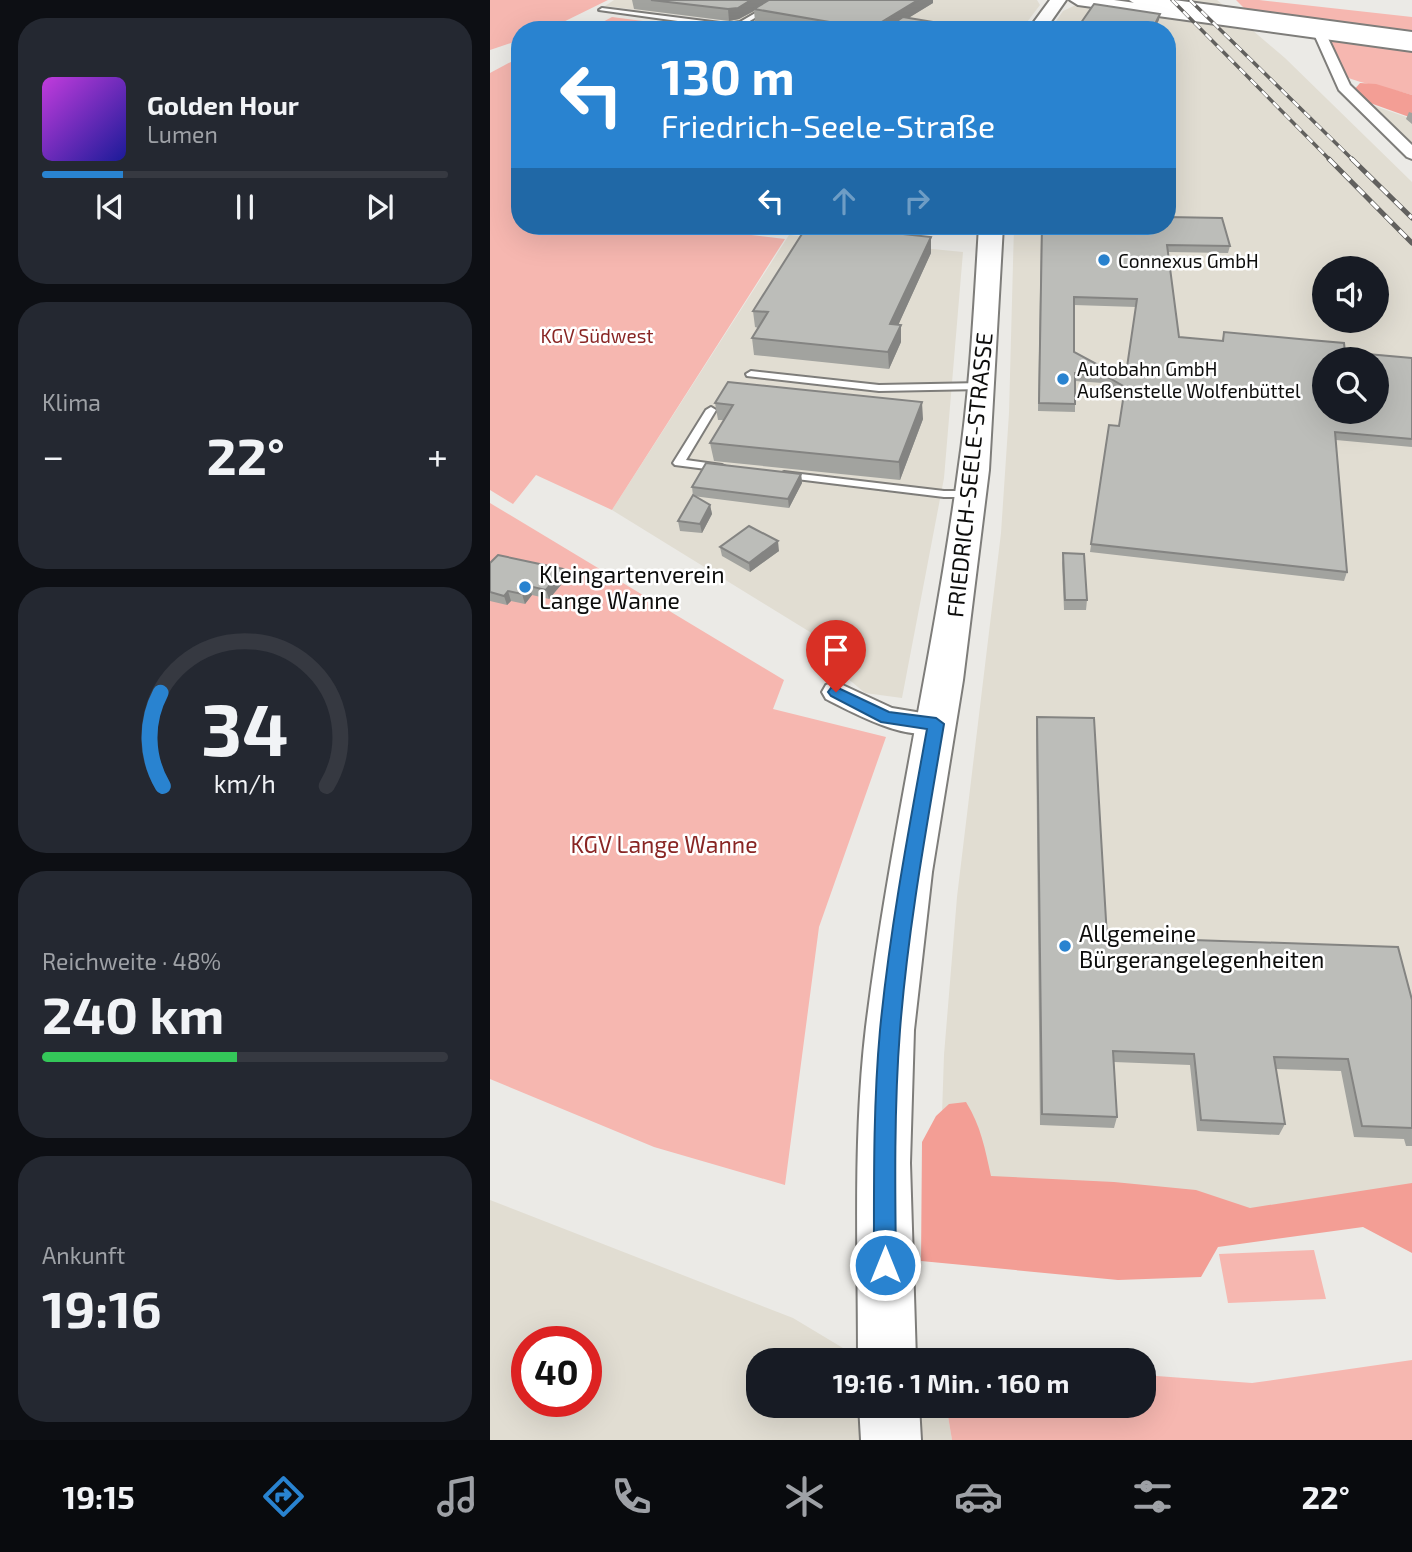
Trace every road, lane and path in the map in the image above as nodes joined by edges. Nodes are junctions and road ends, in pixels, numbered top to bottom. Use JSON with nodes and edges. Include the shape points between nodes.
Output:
{"nodes":[{"id":1,"x":782,"y":0,"type":"edge"},
{"id":2,"x":1058,"y":0,"type":"edge"},
{"id":3,"x":1078,"y":0,"type":"edge"},
{"id":4,"x":1137,"y":0,"type":"edge"},
{"id":5,"x":602,"y":10,"type":"dead end"},
{"id":6,"x":689,"y":21,"type":"edge"},
{"id":7,"x":745,"y":21,"type":"edge"},
{"id":8,"x":1043,"y":21,"type":"edge"},
{"id":9,"x":1320,"y":34,"type":"junction"},
{"id":10,"x":1412,"y":37,"type":"edge"},
{"id":11,"x":1412,"y":47,"type":"edge"},
{"id":12,"x":1412,"y":154,"type":"edge"},
{"id":13,"x":990,"y":235,"type":"edge"},
{"id":14,"x":751,"y":374,"type":"dead end"},
{"id":15,"x":982,"y":386,"type":"junction"},
{"id":16,"x":711,"y":410,"type":"dead end"},
{"id":17,"x":738,"y":470,"type":"edge"},
{"id":18,"x":778,"y":474,"type":"edge"},
{"id":19,"x":971,"y":494,"type":"junction"},
{"id":20,"x":836,"y":692,"type":"dead end"},
{"id":21,"x":936,"y":724,"type":"junction"},
{"id":22,"x":887,"y":1348,"type":"edge"},
{"id":23,"x":890,"y":1418,"type":"edge"},
{"id":24,"x":891,"y":1440,"type":"edge"}],
"edges":[{"from":1,"to":7,"type":"lane"},
{"from":2,"to":8,"type":"main road"},
{"from":3,"to":9,"type":"main road"},
{"from":4,"to":10,"type":"main road"},
{"from":5,"to":6,"type":"lane"},
{"from":9,"to":11,"type":"main road"},
{"from":9,"to":12,"type":"street","via":[[1345,87]]},
{"from":13,"to":15,"type":"main road","name":"FRIEDRICH-SEELE-STRASSE"},
{"from":14,"to":15,"type":"lane","via":[[879,388]]},
{"from":15,"to":19,"type":"main road","name":"FRIEDRICH-SEELE-STRASSE"},
{"from":16,"to":17,"type":"lane","via":[[679,463]]},
{"from":18,"to":19,"type":"lane"},
{"from":19,"to":21,"type":"main road","name":"FRIEDRICH-SEELE-STRASSE"},
{"from":20,"to":21,"type":"street","via":[[887,718]]},
{"from":21,"to":22,"type":"main road","name":"FRIEDRICH-SEELE-STRASSE","via":[[890,1030],[884,1163]]},
{"from":23,"to":24,"type":"main road"}]}
